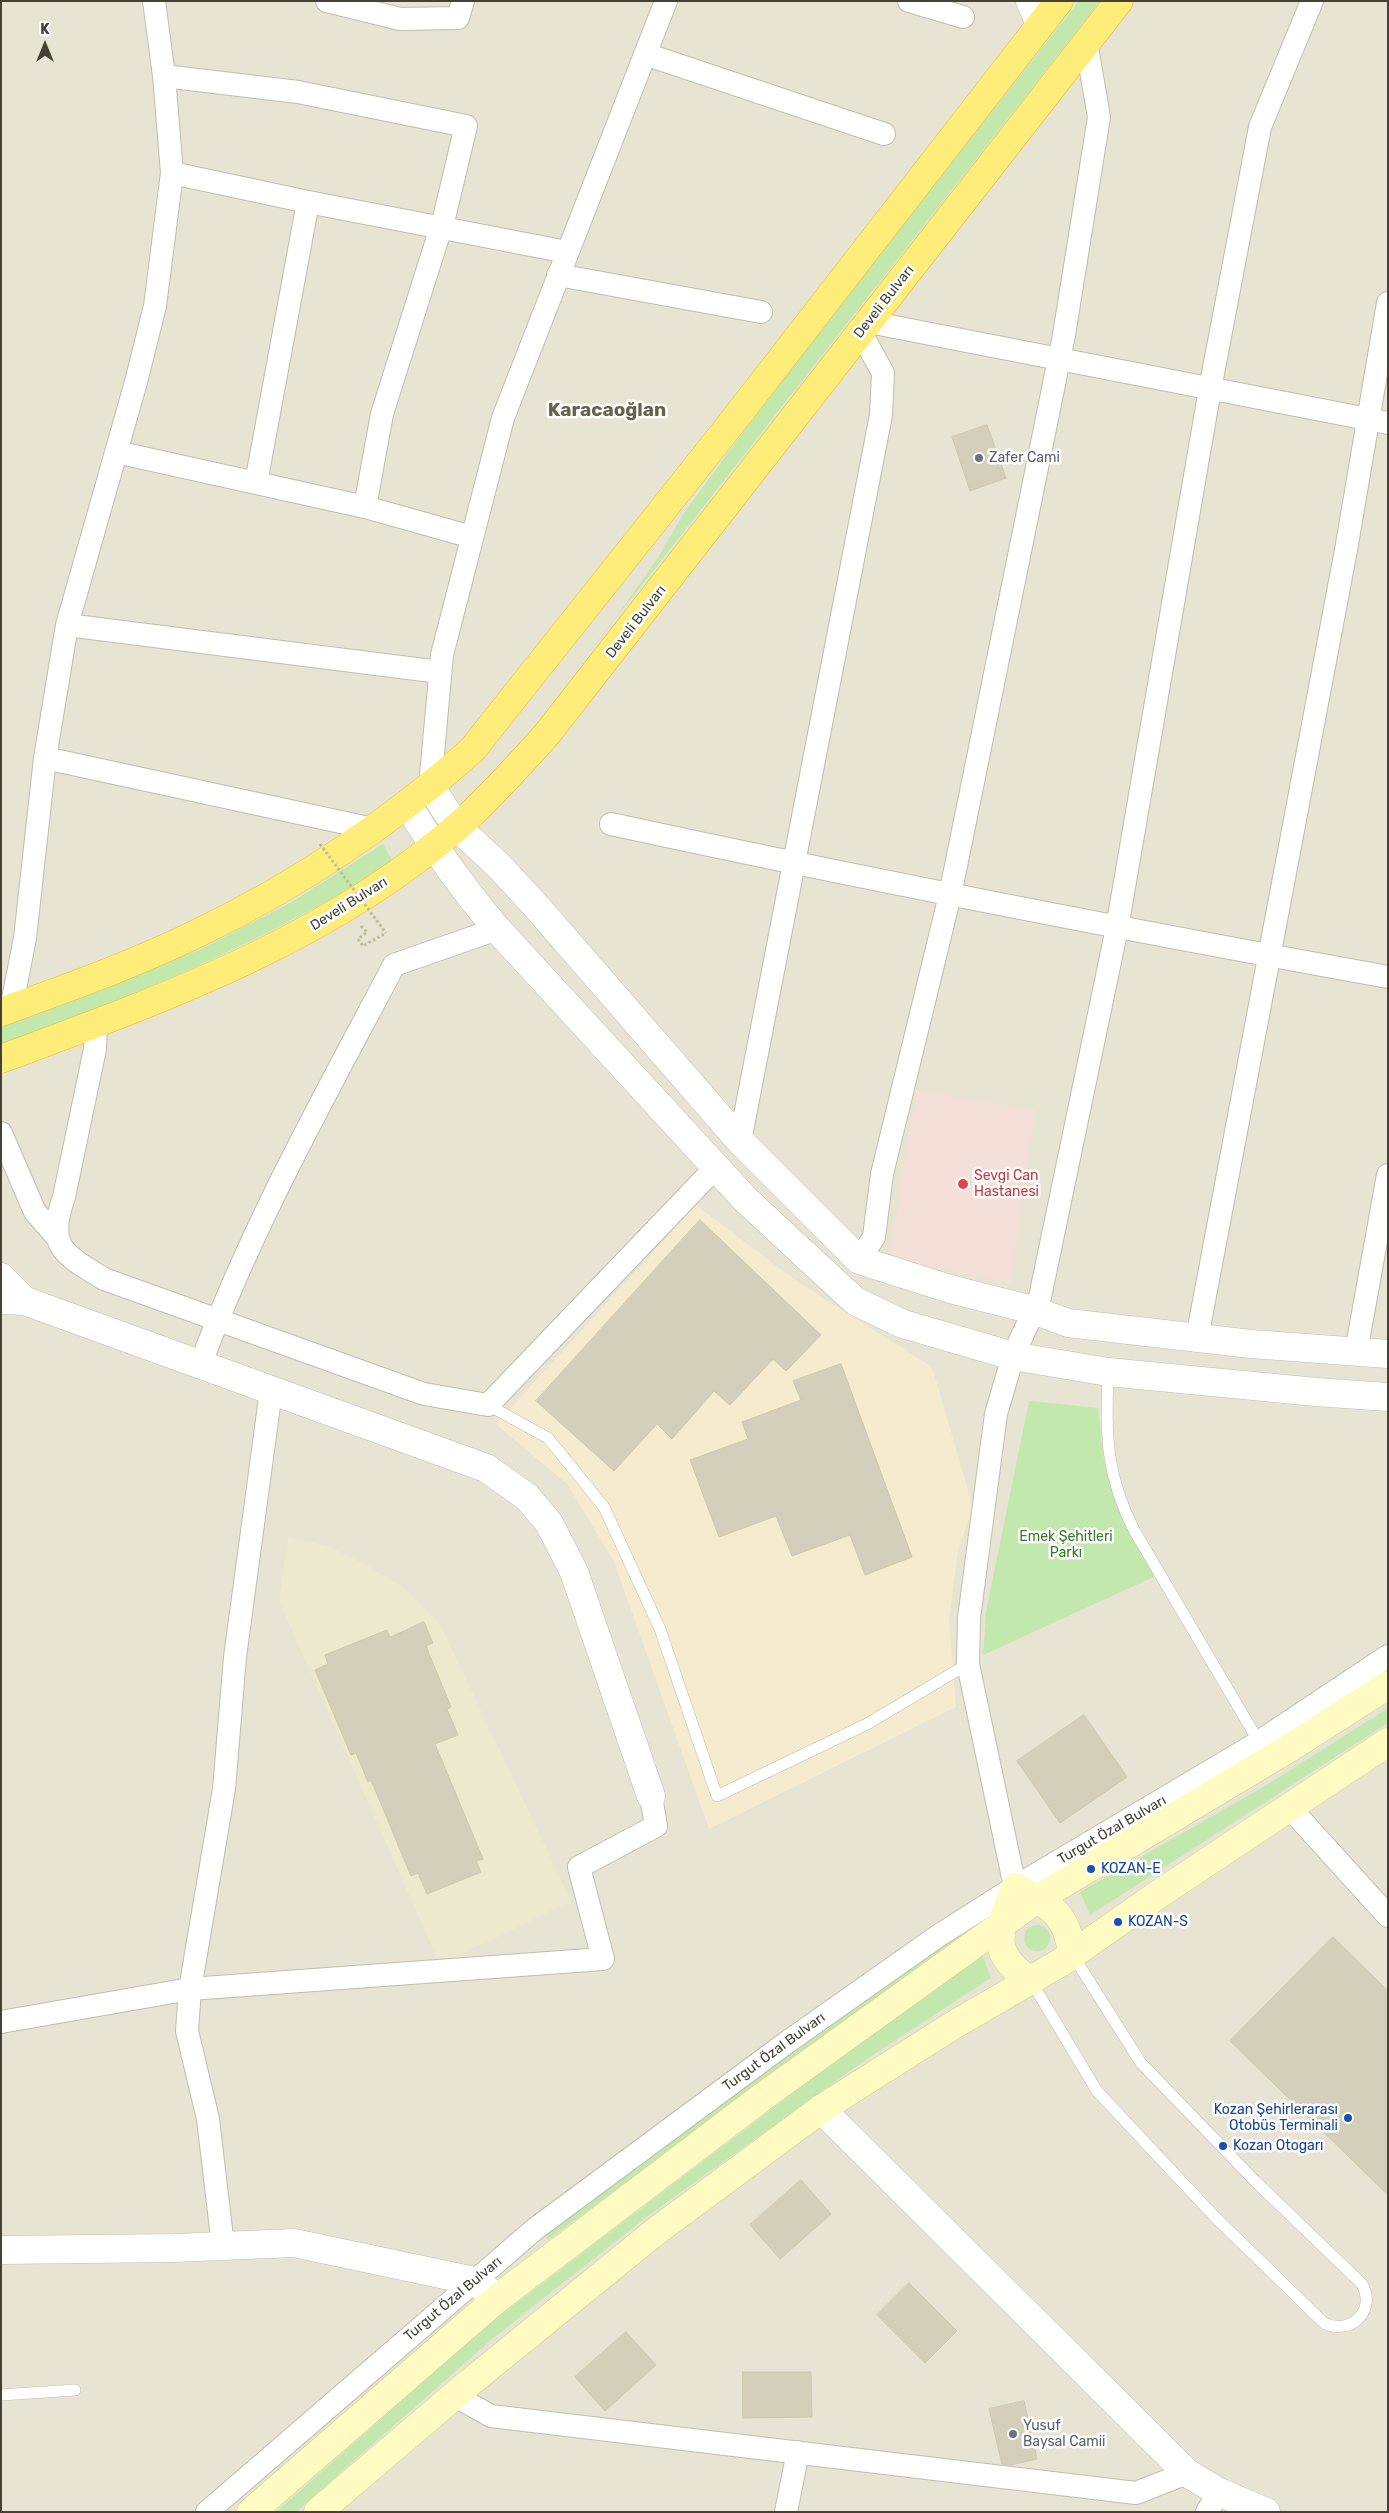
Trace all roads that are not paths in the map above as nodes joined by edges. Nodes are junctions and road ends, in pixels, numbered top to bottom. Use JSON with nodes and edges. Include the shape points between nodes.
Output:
{"nodes":[{"id":1,"x":154,"y":1,"type":"edge"},
{"id":2,"x":327,"y":1,"type":"edge"},
{"id":3,"x":463,"y":1,"type":"edge"},
{"id":4,"x":666,"y":1,"type":"edge"},
{"id":5,"x":909,"y":1,"type":"edge"},
{"id":6,"x":1059,"y":1,"type":"edge"},
{"id":7,"x":1119,"y":1,"type":"edge"},
{"id":8,"x":1312,"y":1,"type":"edge"},
{"id":9,"x":1035,"y":13,"type":"edge"},
{"id":10,"x":962,"y":17,"type":"dead end"},
{"id":11,"x":1086,"y":42,"type":"junction"},
{"id":12,"x":645,"y":54,"type":"junction"},
{"id":13,"x":164,"y":76,"type":"junction"},
{"id":14,"x":884,"y":134,"type":"dead end"},
{"id":15,"x":172,"y":173,"type":"junction"},
{"id":16,"x":308,"y":202,"type":"junction"},
{"id":17,"x":441,"y":228,"type":"junction"},
{"id":18,"x":567,"y":252,"type":"junction"},
{"id":19,"x":558,"y":275,"type":"junction"},
{"id":20,"x":1388,"y":303,"type":"edge"},
{"id":21,"x":761,"y":312,"type":"dead end"},
{"id":22,"x":865,"y":328,"type":"junction"},
{"id":23,"x":1059,"y":360,"type":"junction"},
{"id":24,"x":1210,"y":389,"type":"junction"},
{"id":25,"x":1377,"y":421,"type":"edge"},
{"id":26,"x":116,"y":452,"type":"junction"},
{"id":27,"x":256,"y":483,"type":"junction"},
{"id":28,"x":365,"y":507,"type":"junction"},
{"id":29,"x":472,"y":537,"type":"junction"},
{"id":30,"x":67,"y":625,"type":"junction"},
{"id":31,"x":440,"y":672,"type":"junction"},
{"id":32,"x":45,"y":758,"type":"junction"},
{"id":33,"x":430,"y":786,"type":"junction"},
{"id":34,"x":407,"y":804,"type":"junction"},
{"id":35,"x":611,"y":824,"type":"dead end"},
{"id":36,"x":456,"y":826,"type":"junction"},
{"id":37,"x":373,"y":828,"type":"junction"},
{"id":38,"x":432,"y":846,"type":"junction"},
{"id":39,"x":795,"y":864,"type":"junction"},
{"id":40,"x":950,"y":895,"type":"junction"},
{"id":41,"x":1118,"y":928,"type":"junction"},
{"id":42,"x":497,"y":929,"type":"junction"},
{"id":43,"x":1268,"y":955,"type":"junction"},
{"id":44,"x":1388,"y":977,"type":"edge"},
{"id":45,"x":6,"y":1011,"type":"edge"},
{"id":46,"x":96,"y":1023,"type":"junction"},
{"id":47,"x":1,"y":1059,"type":"edge"},
{"id":48,"x":1,"y":1133,"type":"edge"},
{"id":49,"x":740,"y":1141,"type":"junction"},
{"id":50,"x":715,"y":1168,"type":"junction"},
{"id":51,"x":1388,"y":1174,"type":"edge"},
{"id":52,"x":57,"y":1238,"type":"junction"},
{"id":53,"x":859,"y":1260,"type":"junction"},
{"id":54,"x":1,"y":1277,"type":"edge"},
{"id":55,"x":13,"y":1301,"type":"edge"},
{"id":56,"x":1033,"y":1310,"type":"junction"},
{"id":57,"x":216,"y":1321,"type":"junction"},
{"id":58,"x":1197,"y":1338,"type":"junction"},
{"id":59,"x":1356,"y":1352,"type":"junction"},
{"id":60,"x":1388,"y":1354,"type":"edge"},
{"id":61,"x":1013,"y":1356,"type":"junction"},
{"id":62,"x":200,"y":1366,"type":"junction"},
{"id":63,"x":1108,"y":1372,"type":"junction"},
{"id":64,"x":271,"y":1391,"type":"junction"},
{"id":65,"x":1388,"y":1397,"type":"edge"},
{"id":66,"x":488,"y":1405,"type":"junction"},
{"id":67,"x":1388,"y":1656,"type":"edge"},
{"id":68,"x":968,"y":1664,"type":"junction"},
{"id":69,"x":1388,"y":1685,"type":"edge"},
{"id":70,"x":1259,"y":1742,"type":"junction"},
{"id":71,"x":1388,"y":1742,"type":"edge"},
{"id":72,"x":651,"y":1796,"type":"joint"},
{"id":73,"x":1289,"y":1807,"type":"junction"},
{"id":74,"x":1026,"y":1893,"type":"junction"},
{"id":75,"x":1388,"y":1916,"type":"edge"},
{"id":76,"x":1003,"y":1922,"type":"junction"},
{"id":77,"x":1072,"y":1954,"type":"junction"},
{"id":78,"x":1031,"y":1981,"type":"junction"},
{"id":79,"x":190,"y":1989,"type":"junction"},
{"id":80,"x":1,"y":2022,"type":"edge"},
{"id":81,"x":821,"y":2109,"type":"junction"},
{"id":82,"x":222,"y":2246,"type":"junction"},
{"id":83,"x":1,"y":2250,"type":"edge"},
{"id":84,"x":474,"y":2281,"type":"junction"},
{"id":85,"x":498,"y":2298,"type":"junction"},
{"id":86,"x":75,"y":2390,"type":"dead end"},
{"id":87,"x":1,"y":2395,"type":"edge"},
{"id":88,"x":455,"y":2396,"type":"junction"},
{"id":89,"x":798,"y":2452,"type":"junction"},
{"id":90,"x":1187,"y":2473,"type":"junction"},
{"id":91,"x":1213,"y":2502,"type":"edge"},
{"id":92,"x":207,"y":2512,"type":"edge"},
{"id":93,"x":251,"y":2512,"type":"edge"},
{"id":94,"x":318,"y":2512,"type":"edge"},
{"id":95,"x":786,"y":2512,"type":"edge"},
{"id":96,"x":1266,"y":2512,"type":"edge"}],
"edges":[{"from":1,"to":13,"type":"street"},
{"from":2,"to":3,"type":"street","via":[[400,19],[458,18]]},
{"from":4,"to":12,"type":"street"},
{"from":5,"to":10,"type":"street"},
{"from":6,"to":9,"type":"highway"},
{"from":7,"to":11,"type":"highway","name":"Develi Bulvarı"},
{"from":8,"to":24,"type":"street","via":[[1260,127]]},
{"from":9,"to":33,"type":"highway","via":[[730,424],[496,722],[472,750]]},
{"from":11,"to":22,"type":"highway","name":"Develi Bulvarı"},
{"from":11,"to":23,"type":"street","via":[[1099,117]]},
{"from":12,"to":14,"type":"street"},
{"from":12,"to":18,"type":"street"},
{"from":13,"to":15,"type":"street"},
{"from":13,"to":17,"type":"street","via":[[298,92],[466,126]]},
{"from":15,"to":16,"type":"street"},
{"from":15,"to":26,"type":"street","via":[[155,306]]},
{"from":16,"to":17,"type":"street"},
{"from":16,"to":27,"type":"street"},
{"from":17,"to":18,"type":"street"},
{"from":17,"to":28,"type":"street","via":[[382,414]]},
{"from":18,"to":19,"type":"street"},
{"from":19,"to":21,"type":"street"},
{"from":19,"to":29,"type":"street","via":[[503,418]]},
{"from":20,"to":25,"type":"street"},
{"from":22,"to":23,"type":"street"},
{"from":22,"to":36,"type":"highway","name":"Develi Bulvarı","via":[[547,734]]},
{"from":22,"to":39,"type":"street","via":[[883,373],[881,416]]},
{"from":23,"to":24,"type":"street"},
{"from":23,"to":40,"type":"street"},
{"from":24,"to":25,"type":"street"},
{"from":24,"to":41,"type":"street"},
{"from":25,"to":43,"type":"street","via":[[1346,550]]},
{"from":26,"to":27,"type":"street"},
{"from":26,"to":30,"type":"street"},
{"from":27,"to":28,"type":"street"},
{"from":28,"to":29,"type":"street"},
{"from":29,"to":31,"type":"street"},
{"from":30,"to":31,"type":"street"},
{"from":30,"to":32,"type":"street"},
{"from":31,"to":33,"type":"street"},
{"from":32,"to":37,"type":"street"},
{"from":32,"to":45,"type":"street","via":[[25,938]]},
{"from":33,"to":34,"type":"highway"},
{"from":33,"to":36,"type":"street"},
{"from":34,"to":37,"type":"highway"},
{"from":34,"to":38,"type":"street"},
{"from":35,"to":39,"type":"street"},
{"from":36,"to":38,"type":"highway","name":"Develi Bulvarı"},
{"from":36,"to":49,"type":"street","via":[[536,906]]},
{"from":37,"to":45,"type":"highway","via":[[300,878],[198,933]]},
{"from":38,"to":42,"type":"street"},
{"from":38,"to":46,"type":"highway","name":"Develi Bulvarı","via":[[402,870],[290,940],[202,981]]},
{"from":39,"to":40,"type":"street"},
{"from":39,"to":49,"type":"street"},
{"from":40,"to":41,"type":"street"},
{"from":40,"to":53,"type":"street","via":[[882,1174],[874,1237]]},
{"from":41,"to":43,"type":"street"},
{"from":41,"to":56,"type":"street","via":[[1040,1297]]},
{"from":42,"to":50,"type":"street"},
{"from":42,"to":57,"type":"street","via":[[394,965],[300,1143]]},
{"from":43,"to":44,"type":"street"},
{"from":43,"to":58,"type":"street"},
{"from":46,"to":47,"type":"highway","name":"Develi Bulvarı"},
{"from":46,"to":52,"type":"street","via":[[91,1067],[57,1218]]},
{"from":48,"to":52,"type":"street","via":[[36,1212]]},
{"from":49,"to":53,"type":"street"},
{"from":50,"to":61,"type":"street","via":[[855,1301],[903,1324]]},
{"from":50,"to":66,"type":"street"},
{"from":51,"to":59,"type":"street"},
{"from":52,"to":57,"type":"street","via":[[66,1254],[104,1279]]},
{"from":53,"to":56,"type":"street","via":[[950,1289]]},
{"from":54,"to":55,"type":"street"},
{"from":55,"to":62,"type":"street"},
{"from":56,"to":58,"type":"street","via":[[1068,1323]]},
{"from":56,"to":61,"type":"street"},
{"from":57,"to":62,"type":"street"},
{"from":57,"to":66,"type":"street","via":[[424,1394]]},
{"from":58,"to":59,"type":"street"},
{"from":59,"to":60,"type":"street"},
{"from":61,"to":63,"type":"street"},
{"from":61,"to":68,"type":"street","via":[[996,1414],[970,1618]]},
{"from":62,"to":64,"type":"street"},
{"from":63,"to":65,"type":"street"},
{"from":63,"to":70,"type":"lane","via":[[1106,1432],[1118,1494],[1134,1530]]},
{"from":64,"to":72,"type":"street","via":[[486,1468],[527,1497],[549,1523],[574,1572]]},
{"from":64,"to":79,"type":"street","via":[[235,1657],[224,1789]]},
{"from":66,"to":68,"type":"lane","via":[[548,1438],[604,1508],[660,1629],[717,1796],[867,1724]]},
{"from":67,"to":70,"type":"street","name":"Turgut Özal Bulvarı"},
{"from":68,"to":74,"type":"street"},
{"from":69,"to":74,"type":"main road","name":"Turgut Özal Bulvarı","via":[[1283,1752]]},
{"from":70,"to":74,"type":"street","name":"Turgut Özal Bulvarı"},
{"from":71,"to":73,"type":"main road"},
{"from":72,"to":79,"type":"street","via":[[656,1826],[579,1867],[603,1958]]},
{"from":73,"to":75,"type":"street"},
{"from":73,"to":77,"type":"main road"},
{"from":74,"to":76,"type":"main road","name":"Turgut Özal Bulvarı"},
{"from":74,"to":77,"type":"main road","via":[[1051,1906],[1066,1925]]},
{"from":74,"to":84,"type":"street","name":"Turgut Özal Bulvarı","via":[[938,1936],[786,2043],[535,2229]]},
{"from":76,"to":78,"type":"main road","via":[[1000,1945],[1006,1961]]},
{"from":76,"to":85,"type":"main road","name":"Turgut Özal Bulvarı","via":[[761,2098]]},
{"from":77,"to":78,"type":"main road"},
{"from":77,"to":78,"type":"lane","via":[[1141,2063],[1255,2181],[1362,2284],[1367,2304],[1356,2323],[1340,2328],[1324,2323],[1215,2217],[1097,2091]]},
{"from":78,"to":81,"type":"main road","via":[[952,2026]]},
{"from":79,"to":80,"type":"street"},
{"from":79,"to":82,"type":"street","via":[[186,2031],[208,2119]]},
{"from":81,"to":88,"type":"main road","via":[[655,2232]]},
{"from":81,"to":90,"type":"street"},
{"from":82,"to":83,"type":"street"},
{"from":82,"to":84,"type":"street","via":[[294,2242]]},
{"from":84,"to":85,"type":"street"},
{"from":84,"to":92,"type":"street","name":"Turgut Özal Bulvarı"},
{"from":85,"to":93,"type":"main road","name":"Turgut Özal Bulvarı"},
{"from":86,"to":87,"type":"lane"},
{"from":88,"to":89,"type":"street","via":[[491,2416]]},
{"from":88,"to":94,"type":"main road"},
{"from":89,"to":90,"type":"street","via":[[1136,2493]]},
{"from":89,"to":95,"type":"street"},
{"from":90,"to":91,"type":"street"},
{"from":91,"to":96,"type":"street"}]}
